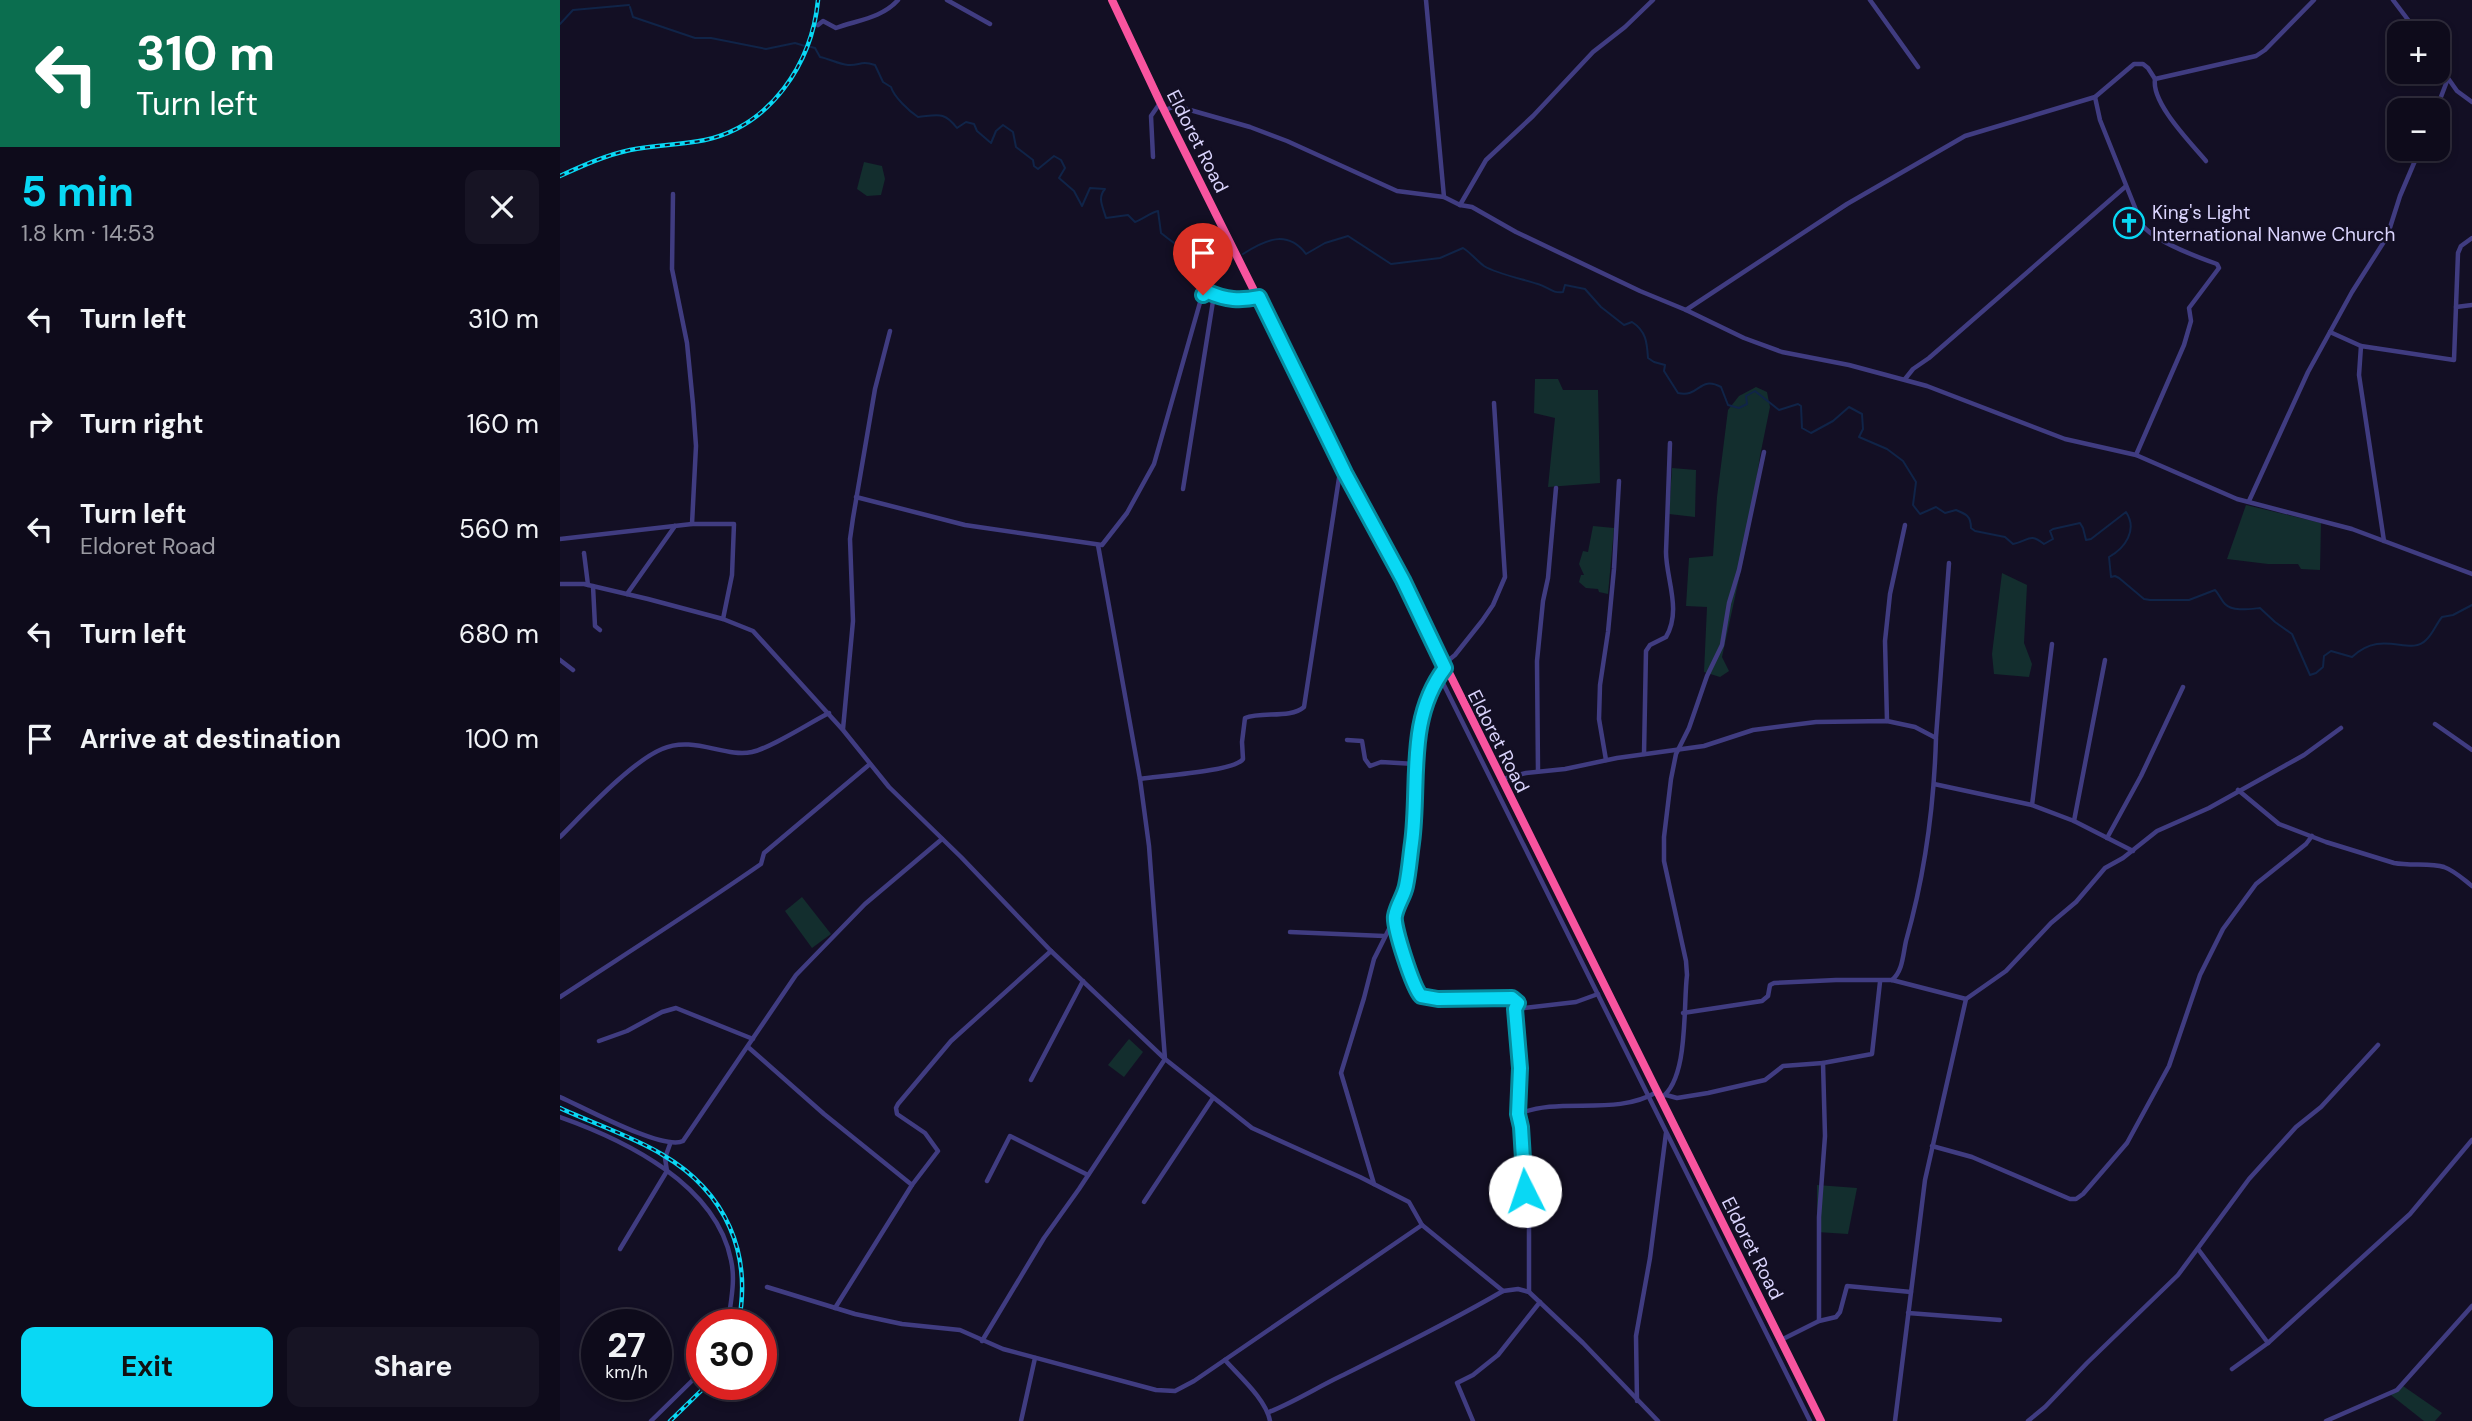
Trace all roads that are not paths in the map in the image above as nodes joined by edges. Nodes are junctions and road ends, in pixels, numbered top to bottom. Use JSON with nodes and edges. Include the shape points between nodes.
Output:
{"nodes":[{"id":1,"x":898,"y":0,"type":"edge"},
{"id":2,"x":947,"y":0,"type":"edge"},
{"id":3,"x":1112,"y":0,"type":"edge"},
{"id":4,"x":1426,"y":0,"type":"edge"},
{"id":5,"x":1653,"y":0,"type":"edge"},
{"id":6,"x":1870,"y":0,"type":"edge"},
{"id":7,"x":2314,"y":0,"type":"edge"},
{"id":8,"x":2393,"y":0,"type":"edge"},
{"id":9,"x":2409,"y":21,"type":"edge"},
{"id":10,"x":990,"y":24,"type":"dead end"},
{"id":11,"x":818,"y":25,"type":"dead end"},
{"id":12,"x":1918,"y":66,"type":"dead end"},
{"id":13,"x":2155,"y":79,"type":"junction"},
{"id":14,"x":2450,"y":83,"type":"edge"},
{"id":15,"x":2095,"y":97,"type":"junction"},
{"id":16,"x":2472,"y":102,"type":"edge"},
{"id":17,"x":1162,"y":106,"type":"junction"},
{"id":18,"x":1153,"y":157,"type":"dead end"},
{"id":19,"x":2206,"y":161,"type":"dead end"},
{"id":20,"x":2415,"y":161,"type":"edge"},
{"id":21,"x":2125,"y":187,"type":"junction"},
{"id":22,"x":673,"y":194,"type":"dead end"},
{"id":23,"x":1444,"y":197,"type":"junction"},
{"id":24,"x":1460,"y":205,"type":"junction"},
{"id":25,"x":2472,"y":238,"type":"edge"},
{"id":26,"x":1214,"y":295,"type":"junction"},
{"id":27,"x":1259,"y":297,"type":"junction"},
{"id":28,"x":2472,"y":305,"type":"edge"},
{"id":29,"x":2456,"y":307,"type":"junction"},
{"id":30,"x":1686,"y":310,"type":"junction"},
{"id":31,"x":890,"y":331,"type":"dead end"},
{"id":32,"x":2330,"y":332,"type":"junction"},
{"id":33,"x":2361,"y":346,"type":"junction"},
{"id":34,"x":1905,"y":379,"type":"junction"},
{"id":35,"x":1494,"y":403,"type":"dead end"},
{"id":36,"x":1670,"y":443,"type":"dead end"},
{"id":37,"x":1764,"y":452,"type":"dead end"},
{"id":38,"x":2136,"y":455,"type":"junction"},
{"id":39,"x":1345,"y":473,"type":"junction"},
{"id":40,"x":1619,"y":481,"type":"dead end"},
{"id":41,"x":1556,"y":488,"type":"dead end"},
{"id":42,"x":1183,"y":489,"type":"dead end"},
{"id":43,"x":856,"y":497,"type":"junction"},
{"id":44,"x":2249,"y":501,"type":"junction"},
{"id":45,"x":692,"y":524,"type":"junction"},
{"id":46,"x":1905,"y":525,"type":"dead end"},
{"id":47,"x":676,"y":526,"type":"junction"},
{"id":48,"x":560,"y":539,"type":"edge"},
{"id":49,"x":2384,"y":542,"type":"junction"},
{"id":50,"x":1098,"y":545,"type":"junction"},
{"id":51,"x":584,"y":553,"type":"dead end"},
{"id":52,"x":1949,"y":563,"type":"dead end"},
{"id":53,"x":2472,"y":574,"type":"edge"},
{"id":54,"x":560,"y":584,"type":"edge"},
{"id":55,"x":590,"y":585,"type":"junction"},
{"id":56,"x":627,"y":594,"type":"junction"},
{"id":57,"x":723,"y":619,"type":"junction"},
{"id":58,"x":600,"y":630,"type":"dead end"},
{"id":59,"x":2052,"y":644,"type":"dead end"},
{"id":60,"x":560,"y":660,"type":"edge"},
{"id":61,"x":2105,"y":660,"type":"dead end"},
{"id":62,"x":1442,"y":669,"type":"junction"},
{"id":63,"x":573,"y":670,"type":"dead end"},
{"id":64,"x":2183,"y":687,"type":"dead end"},
{"id":65,"x":829,"y":713,"type":"junction"},
{"id":66,"x":1887,"y":721,"type":"junction"},
{"id":67,"x":2435,"y":724,"type":"dead end"},
{"id":68,"x":2341,"y":729,"type":"dead end"},
{"id":69,"x":843,"y":730,"type":"junction"},
{"id":70,"x":1936,"y":738,"type":"junction"},
{"id":71,"x":1347,"y":740,"type":"dead end"},
{"id":72,"x":1678,"y":750,"type":"junction"},
{"id":73,"x":2472,"y":750,"type":"edge"},
{"id":74,"x":1644,"y":754,"type":"junction"},
{"id":75,"x":1606,"y":760,"type":"junction"},
{"id":76,"x":870,"y":764,"type":"junction"},
{"id":77,"x":1415,"y":764,"type":"junction"},
{"id":78,"x":1538,"y":771,"type":"junction"},
{"id":79,"x":1140,"y":779,"type":"junction"},
{"id":80,"x":1501,"y":780,"type":"junction"},
{"id":81,"x":1934,"y":785,"type":"junction"},
{"id":82,"x":2238,"y":790,"type":"junction"},
{"id":83,"x":2032,"y":805,"type":"junction"},
{"id":84,"x":2074,"y":821,"type":"junction"},
{"id":85,"x":2312,"y":836,"type":"junction"},
{"id":86,"x":560,"y":837,"type":"edge"},
{"id":87,"x":2107,"y":838,"type":"junction"},
{"id":88,"x":942,"y":839,"type":"junction"},
{"id":89,"x":2133,"y":851,"type":"junction"},
{"id":90,"x":2472,"y":886,"type":"edge"},
{"id":91,"x":1394,"y":917,"type":"junction"},
{"id":92,"x":1290,"y":932,"type":"dead end"},
{"id":93,"x":1384,"y":936,"type":"junction"},
{"id":94,"x":1051,"y":951,"type":"junction"},
{"id":95,"x":1892,"y":980,"type":"junction"},
{"id":96,"x":1083,"y":981,"type":"junction"},
{"id":97,"x":1880,"y":982,"type":"junction"},
{"id":98,"x":1598,"y":994,"type":"junction"},
{"id":99,"x":560,"y":997,"type":"edge"},
{"id":100,"x":1966,"y":999,"type":"junction"},
{"id":101,"x":1515,"y":1009,"type":"junction"},
{"id":102,"x":1684,"y":1013,"type":"junction"},
{"id":103,"x":753,"y":1039,"type":"junction"},
{"id":104,"x":599,"y":1041,"type":"dead end"},
{"id":105,"x":2378,"y":1045,"type":"dead end"},
{"id":106,"x":748,"y":1047,"type":"junction"},
{"id":107,"x":1165,"y":1059,"type":"junction"},
{"id":108,"x":1823,"y":1063,"type":"junction"},
{"id":109,"x":1031,"y":1080,"type":"dead end"},
{"id":110,"x":1658,"y":1096,"type":"junction"},
{"id":111,"x":560,"y":1097,"type":"edge"},
{"id":112,"x":1213,"y":1098,"type":"junction"},
{"id":113,"x":1518,"y":1114,"type":"junction"},
{"id":114,"x":560,"y":1117,"type":"edge"},
{"id":115,"x":1666,"y":1132,"type":"junction"},
{"id":116,"x":2472,"y":1140,"type":"edge"},
{"id":117,"x":670,"y":1144,"type":"junction"},
{"id":118,"x":1932,"y":1146,"type":"junction"},
{"id":119,"x":665,"y":1158,"type":"junction"},
{"id":120,"x":656,"y":1161,"type":"junction"},
{"id":121,"x":667,"y":1171,"type":"junction"},
{"id":122,"x":1088,"y":1175,"type":"junction"},
{"id":123,"x":988,"y":1181,"type":"dead end"},
{"id":124,"x":1374,"y":1184,"type":"junction"},
{"id":125,"x":912,"y":1185,"type":"junction"},
{"id":126,"x":1143,"y":1202,"type":"dead end"},
{"id":127,"x":1422,"y":1225,"type":"junction"},
{"id":128,"x":620,"y":1249,"type":"dead end"},
{"id":129,"x":2198,"y":1249,"type":"junction"},
{"id":130,"x":767,"y":1287,"type":"dead end"},
{"id":131,"x":1503,"y":1291,"type":"junction"},
{"id":132,"x":1911,"y":1292,"type":"junction"},
{"id":133,"x":1529,"y":1293,"type":"junction"},
{"id":134,"x":1540,"y":1302,"type":"junction"},
{"id":135,"x":2472,"y":1306,"type":"edge"},
{"id":136,"x":835,"y":1308,"type":"junction"},
{"id":137,"x":730,"y":1309,"type":"edge"},
{"id":138,"x":1908,"y":1313,"type":"junction"},
{"id":139,"x":2000,"y":1320,"type":"dead end"},
{"id":140,"x":1819,"y":1321,"type":"junction"},
{"id":141,"x":1781,"y":1340,"type":"junction"},
{"id":142,"x":982,"y":1341,"type":"junction"},
{"id":143,"x":2268,"y":1343,"type":"junction"},
{"id":144,"x":1035,"y":1358,"type":"junction"},
{"id":145,"x":1224,"y":1360,"type":"junction"},
{"id":146,"x":2232,"y":1369,"type":"dead end"},
{"id":147,"x":686,"y":1387,"type":"edge"},
{"id":148,"x":1637,"y":1401,"type":"junction"},
{"id":149,"x":1269,"y":1412,"type":"junction"},
{"id":150,"x":651,"y":1421,"type":"edge"},
{"id":151,"x":1021,"y":1421,"type":"edge"},
{"id":152,"x":1270,"y":1421,"type":"edge"},
{"id":153,"x":1473,"y":1421,"type":"edge"},
{"id":154,"x":1658,"y":1421,"type":"edge"},
{"id":155,"x":1810,"y":1421,"type":"edge"},
{"id":156,"x":1821,"y":1421,"type":"edge"},
{"id":157,"x":1895,"y":1421,"type":"edge"},
{"id":158,"x":2028,"y":1421,"type":"edge"},
{"id":159,"x":2326,"y":1421,"type":"edge"}],
"edges":[{"from":1,"to":11,"type":"street","via":[[892,8],[836,28],[823,21]]},
{"from":2,"to":10,"type":"street"},
{"from":3,"to":17,"type":"highway","name":"Eldoret Road"},
{"from":4,"to":23,"type":"street"},
{"from":5,"to":24,"type":"street","via":[[1593,52],[1486,160]]},
{"from":6,"to":12,"type":"street"},
{"from":7,"to":13,"type":"street","via":[[2256,55]]},
{"from":8,"to":9,"type":"street"},
{"from":13,"to":15,"type":"street","via":[[2143,64],[2134,64]]},
{"from":13,"to":19,"type":"street","via":[[2159,100]]},
{"from":14,"to":16,"type":"street"},
{"from":15,"to":21,"type":"street"},
{"from":15,"to":30,"type":"street","via":[[1965,136],[1847,204]]},
{"from":17,"to":18,"type":"street","via":[[1152,116]]},
{"from":17,"to":23,"type":"street","via":[[1240,124],[1287,141],[1397,191]]},
{"from":17,"to":27,"type":"highway","name":"Eldoret Road"},
{"from":20,"to":32,"type":"street","via":[[2387,237]]},
{"from":21,"to":34,"type":"street"},
{"from":21,"to":38,"type":"street","via":[[2146,230],[2219,268],[2189,308],[2191,321],[2184,345]]},
{"from":22,"to":45,"type":"street","via":[[672,270],[687,343],[696,446]]},
{"from":23,"to":24,"type":"street"},
{"from":24,"to":30,"type":"street"},
{"from":25,"to":29,"type":"street","via":[[2458,253]]},
{"from":26,"to":27,"type":"street","via":[[1238,300]]},
{"from":26,"to":42,"type":"street"},
{"from":26,"to":50,"type":"street","via":[[1206,292],[1201,299],[1150,474],[1127,513],[1104,544]]},
{"from":27,"to":39,"type":"highway","name":"Eldoret Road"},
{"from":28,"to":29,"type":"street"},
{"from":29,"to":33,"type":"street","via":[[2453,360]]},
{"from":30,"to":34,"type":"street","via":[[1782,352]]},
{"from":31,"to":43,"type":"street"},
{"from":32,"to":33,"type":"street"},
{"from":32,"to":44,"type":"street"},
{"from":33,"to":49,"type":"street","via":[[2359,375]]},
{"from":34,"to":38,"type":"street","via":[[2065,439]]},
{"from":35,"to":62,"type":"street","via":[[1504,577],[1493,605]]},
{"from":36,"to":74,"type":"street","via":[[1666,562],[1671,576],[1672,619],[1666,637],[1646,650]]},
{"from":37,"to":72,"type":"street","via":[[1722,645]]},
{"from":38,"to":44,"type":"street"},
{"from":39,"to":62,"type":"highway","name":"Eldoret Road","via":[[1403,580]]},
{"from":39,"to":79,"type":"street","via":[[1339,478],[1302,709],[1245,718],[1239,764]]},
{"from":40,"to":75,"type":"street","via":[[1600,685],[1599,719]]},
{"from":41,"to":78,"type":"street","via":[[1537,662]]},
{"from":43,"to":50,"type":"street","via":[[965,525]]},
{"from":43,"to":69,"type":"street","via":[[850,539],[853,621]]},
{"from":44,"to":49,"type":"street"},
{"from":45,"to":47,"type":"street"},
{"from":45,"to":57,"type":"street","via":[[734,524],[733,575]]},
{"from":46,"to":66,"type":"street","via":[[1885,641]]},
{"from":47,"to":48,"type":"street"},
{"from":47,"to":56,"type":"street"},
{"from":49,"to":53,"type":"street"},
{"from":50,"to":79,"type":"street"},
{"from":51,"to":55,"type":"street"},
{"from":52,"to":70,"type":"street"},
{"from":54,"to":55,"type":"street"},
{"from":55,"to":56,"type":"street"},
{"from":55,"to":58,"type":"street","via":[[595,626]]},
{"from":56,"to":57,"type":"street"},
{"from":57,"to":65,"type":"street","via":[[760,637]]},
{"from":59,"to":83,"type":"street"},
{"from":60,"to":63,"type":"street"},
{"from":61,"to":84,"type":"street"},
{"from":62,"to":77,"type":"street","via":[[1424,710]]},
{"from":62,"to":80,"type":"highway","name":"Eldoret Road"},
{"from":62,"to":98,"type":"street"},
{"from":64,"to":87,"type":"street"},
{"from":65,"to":69,"type":"street"},
{"from":65,"to":86,"type":"street","via":[[752,752],[681,745],[663,748],[645,758]]},
{"from":66,"to":70,"type":"street","via":[[1915,727]]},
{"from":66,"to":72,"type":"street","via":[[1773,726]]},
{"from":67,"to":73,"type":"street"},
{"from":68,"to":82,"type":"street","via":[[2304,755]]},
{"from":69,"to":76,"type":"street"},
{"from":70,"to":81,"type":"street"},
{"from":71,"to":77,"type":"street","via":[[1362,741],[1364,759],[1370,766],[1381,762]]},
{"from":72,"to":74,"type":"street"},
{"from":72,"to":102,"type":"street","via":[[1663,849],[1686,961]]},
{"from":74,"to":75,"type":"street"},
{"from":75,"to":78,"type":"street"},
{"from":76,"to":88,"type":"street"},
{"from":76,"to":99,"type":"street","via":[[764,853],[761,864]]},
{"from":77,"to":91,"type":"street","via":[[1408,877]]},
{"from":78,"to":80,"type":"street"},
{"from":79,"to":107,"type":"street"},
{"from":80,"to":110,"type":"highway","name":"Eldoret Road"},
{"from":81,"to":83,"type":"street"},
{"from":81,"to":95,"type":"street","via":[[1919,894],[1900,971]]},
{"from":82,"to":85,"type":"street","via":[[2273,820]]},
{"from":82,"to":89,"type":"street","via":[[2157,831]]},
{"from":83,"to":84,"type":"street"},
{"from":84,"to":87,"type":"street"},
{"from":85,"to":90,"type":"street","via":[[2394,863],[2442,866]]},
{"from":85,"to":118,"type":"street","via":[[2256,884],[2224,929],[2200,975],[2169,1066],[2115,1159],[2083,1194],[2076,1199],[2061,1196],[1972,1157]]},
{"from":87,"to":89,"type":"street"},
{"from":88,"to":94,"type":"street"},
{"from":88,"to":103,"type":"street","via":[[865,904],[796,975]]},
{"from":89,"to":100,"type":"street","via":[[2099,873],[2007,971]]},
{"from":91,"to":93,"type":"street"},
{"from":91,"to":101,"type":"street","via":[[1421,996],[1512,998],[1518,1003]]},
{"from":92,"to":93,"type":"street"},
{"from":93,"to":124,"type":"street","via":[[1341,1073]]},
{"from":94,"to":96,"type":"street"},
{"from":94,"to":125,"type":"street","via":[[951,1041],[898,1104],[897,1114],[925,1133],[938,1151]]},
{"from":95,"to":97,"type":"street"},
{"from":95,"to":100,"type":"street"},
{"from":96,"to":107,"type":"street"},
{"from":96,"to":109,"type":"street"},
{"from":97,"to":102,"type":"street","via":[[1773,983],[1762,1001]]},
{"from":97,"to":108,"type":"street","via":[[1872,1054]]},
{"from":98,"to":101,"type":"street","via":[[1567,1004]]},
{"from":98,"to":110,"type":"street"},
{"from":100,"to":118,"type":"street"},
{"from":101,"to":113,"type":"street"},
{"from":102,"to":110,"type":"street","via":[[1682,1061]]},
{"from":103,"to":104,"type":"street","via":[[676,1008]]},
{"from":103,"to":106,"type":"street"},
{"from":105,"to":129,"type":"street","via":[[2249,1179]]},
{"from":106,"to":117,"type":"street","via":[[681,1143]]},
{"from":106,"to":125,"type":"street"},
{"from":107,"to":112,"type":"street"},
{"from":107,"to":122,"type":"street"},
{"from":108,"to":110,"type":"street","via":[[1783,1066],[1765,1080],[1708,1093]]},
{"from":108,"to":140,"type":"street"},
{"from":110,"to":113,"type":"street","via":[[1598,1106],[1541,1106]]},
{"from":110,"to":115,"type":"street"},
{"from":110,"to":141,"type":"highway","name":"Eldoret Road"},
{"from":111,"to":117,"type":"street"},
{"from":112,"to":124,"type":"street","via":[[1262,1133]]},
{"from":112,"to":126,"type":"street"},
{"from":113,"to":133,"type":"street","via":[[1529,1210]]},
{"from":114,"to":120,"type":"street","via":[[634,1147]]},
{"from":115,"to":148,"type":"street","via":[[1636,1336]]},
{"from":115,"to":155,"type":"street"},
{"from":116,"to":143,"type":"street","via":[[2410,1214]]},
{"from":117,"to":119,"type":"street"},
{"from":118,"to":132,"type":"street"},
{"from":119,"to":120,"type":"street"},
{"from":119,"to":121,"type":"street"},
{"from":120,"to":121,"type":"street"},
{"from":121,"to":128,"type":"street"},
{"from":121,"to":137,"type":"street","via":[[708,1212],[728,1249],[733,1278]]},
{"from":122,"to":123,"type":"street","via":[[1010,1136]]},
{"from":122,"to":142,"type":"street"},
{"from":124,"to":127,"type":"street","via":[[1409,1202]]},
{"from":125,"to":136,"type":"street"},
{"from":127,"to":131,"type":"street"},
{"from":127,"to":145,"type":"street"},
{"from":129,"to":143,"type":"street"},
{"from":129,"to":158,"type":"street","via":[[2161,1293]]},
{"from":130,"to":136,"type":"street"},
{"from":131,"to":133,"type":"street"},
{"from":131,"to":149,"type":"street"},
{"from":132,"to":138,"type":"street"},
{"from":132,"to":140,"type":"street","via":[[1847,1286],[1839,1314]]},
{"from":133,"to":134,"type":"street"},
{"from":134,"to":148,"type":"street"},
{"from":134,"to":153,"type":"street","via":[[1498,1355],[1457,1383]]},
{"from":135,"to":159,"type":"street","via":[[2397,1390]]},
{"from":136,"to":142,"type":"street","via":[[902,1324],[960,1330]]},
{"from":138,"to":139,"type":"street"},
{"from":138,"to":157,"type":"street"},
{"from":140,"to":141,"type":"street"},
{"from":141,"to":156,"type":"highway","name":"Eldoret Road"},
{"from":142,"to":144,"type":"street"},
{"from":143,"to":146,"type":"street"},
{"from":144,"to":145,"type":"street","via":[[1170,1392]]},
{"from":144,"to":151,"type":"street"},
{"from":145,"to":149,"type":"street"},
{"from":147,"to":150,"type":"street"},
{"from":148,"to":154,"type":"street"},
{"from":149,"to":152,"type":"street"}]}
